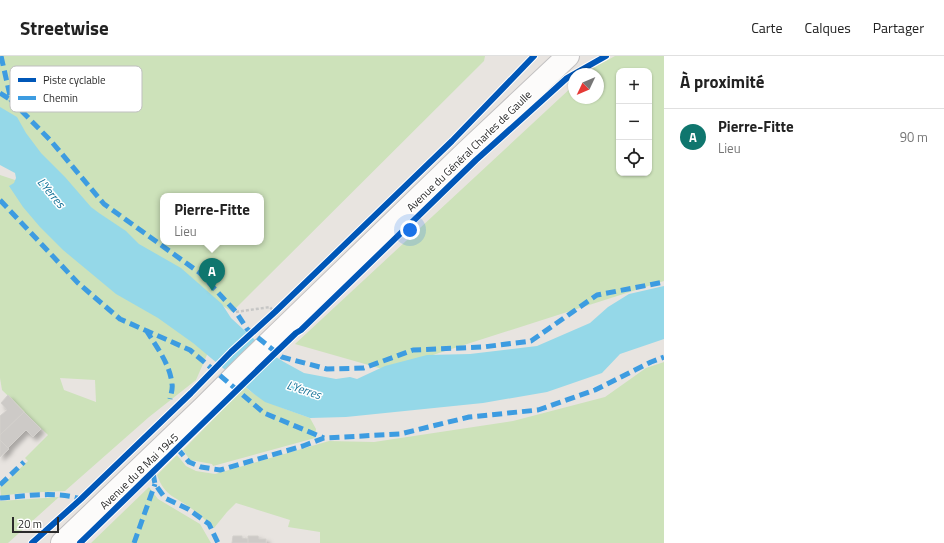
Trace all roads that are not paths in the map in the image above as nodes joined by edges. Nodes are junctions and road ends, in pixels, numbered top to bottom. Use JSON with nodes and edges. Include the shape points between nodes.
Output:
{"nodes":[{"id":1,"x":568,"y":56,"type":"edge"},
{"id":2,"x":249,"y":362,"type":"joint"},
{"id":3,"x":62,"y":543,"type":"edge"}],
"edges":[{"from":1,"to":2,"type":"main road","name":"Avenue du Général Charles de Gaulle","via":[[472,147],[278,316]]},
{"from":2,"to":3,"type":"main road","name":"Avenue du 8 Mai 1945"}]}
